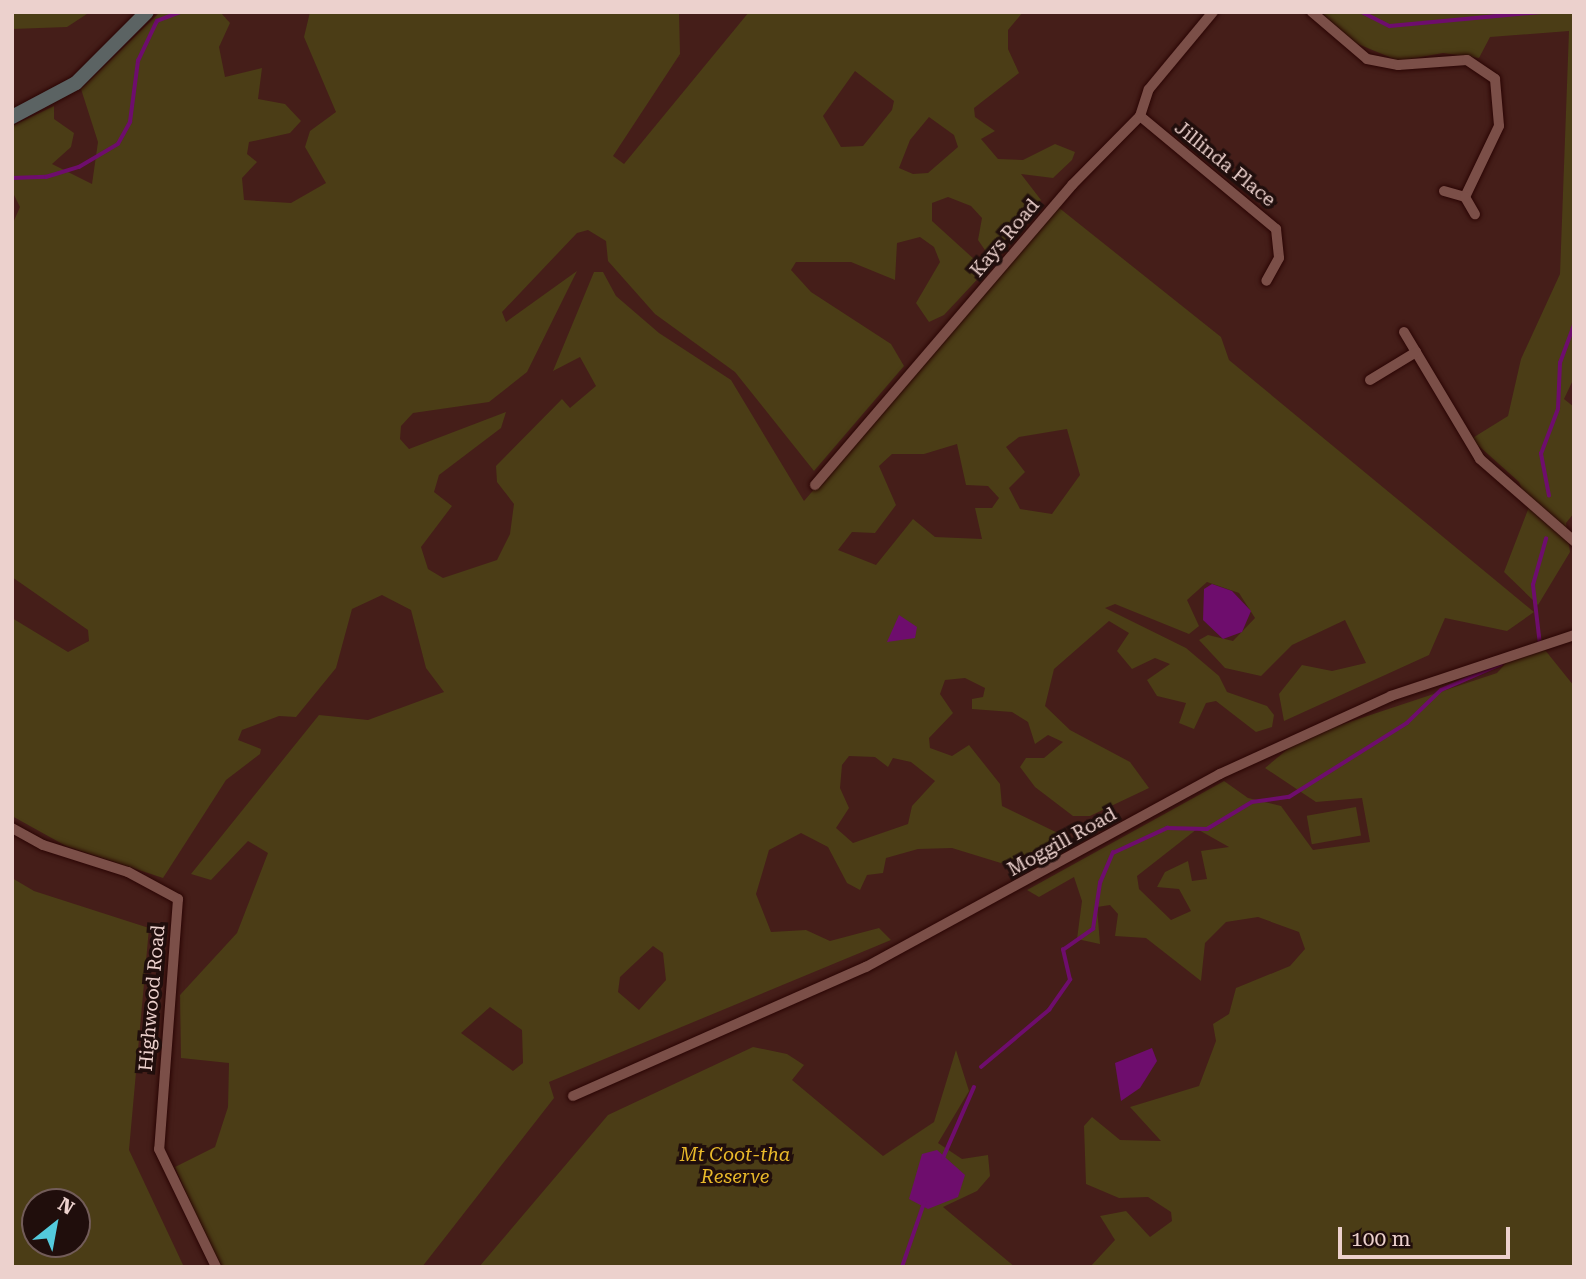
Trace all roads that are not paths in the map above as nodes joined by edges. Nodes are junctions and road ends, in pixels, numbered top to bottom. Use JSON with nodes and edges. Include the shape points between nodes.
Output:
{"nodes":[{"id":1,"x":147,"y":12,"type":"edge"},
{"id":2,"x":1213,"y":12,"type":"edge"},
{"id":3,"x":1312,"y":12,"type":"edge"},
{"id":4,"x":1140,"y":116,"type":"junction"},
{"id":5,"x":12,"y":117,"type":"edge"},
{"id":6,"x":1444,"y":191,"type":"dead end"},
{"id":7,"x":1465,"y":197,"type":"junction"},
{"id":8,"x":1475,"y":214,"type":"dead end"},
{"id":9,"x":1266,"y":281,"type":"dead end"},
{"id":10,"x":1404,"y":332,"type":"dead end"},
{"id":11,"x":1416,"y":352,"type":"junction"},
{"id":12,"x":1370,"y":380,"type":"dead end"},
{"id":13,"x":815,"y":485,"type":"dead end"},
{"id":14,"x":1574,"y":541,"type":"edge"},
{"id":15,"x":1574,"y":635,"type":"edge"},
{"id":16,"x":12,"y":828,"type":"edge"},
{"id":17,"x":573,"y":1096,"type":"dead end"},
{"id":18,"x":216,"y":1267,"type":"edge"}],
"edges":[{"from":1,"to":5,"type":"main road","via":[[76,82]]},
{"from":2,"to":4,"type":"street","name":"Kays Road","via":[[1149,89]]},
{"from":3,"to":7,"type":"street","via":[[1367,59],[1398,65],[1467,60],[1495,79],[1499,126]]},
{"from":4,"to":9,"type":"street","name":"Jillinda Place","via":[[1276,229],[1279,258]]},
{"from":4,"to":13,"type":"street","name":"Kays Road","via":[[1072,185]]},
{"from":6,"to":7,"type":"street"},
{"from":7,"to":8,"type":"street"},
{"from":10,"to":11,"type":"street"},
{"from":11,"to":12,"type":"street"},
{"from":11,"to":14,"type":"street","via":[[1479,459]]},
{"from":15,"to":17,"type":"street","name":"Moggill Road","via":[[1391,696],[1220,774],[866,967]]},
{"from":16,"to":18,"type":"street","name":"Highwood Road","via":[[43,845],[128,872],[178,899],[159,1149]]}]}
